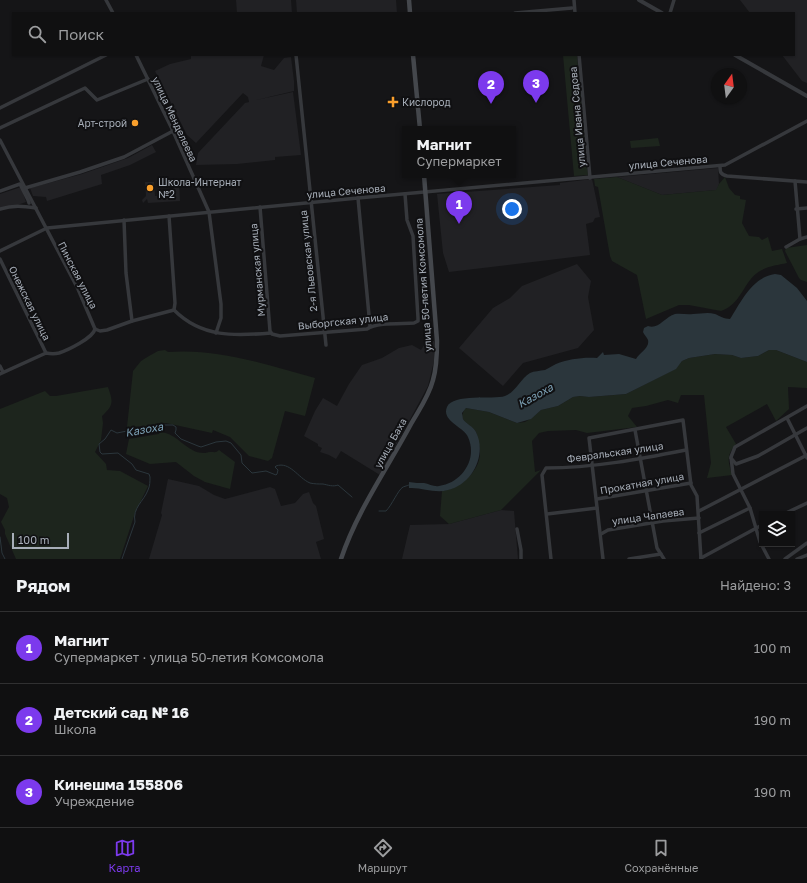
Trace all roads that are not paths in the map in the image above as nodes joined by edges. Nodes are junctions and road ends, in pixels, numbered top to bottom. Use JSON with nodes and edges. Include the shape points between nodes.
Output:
{"nodes":[{"id":1,"x":106,"y":0,"type":"edge"},
{"id":2,"x":409,"y":0,"type":"edge"},
{"id":3,"x":574,"y":0,"type":"edge"},
{"id":4,"x":640,"y":0,"type":"edge"},
{"id":5,"x":674,"y":0,"type":"edge"},
{"id":6,"x":572,"y":8,"type":"dead end"},
{"id":7,"x":112,"y":12,"type":"edge"},
{"id":8,"x":410,"y":12,"type":"edge"},
{"id":9,"x":526,"y":12,"type":"edge"},
{"id":10,"x":576,"y":12,"type":"edge"},
{"id":11,"x":660,"y":12,"type":"edge"},
{"id":12,"x":670,"y":12,"type":"edge"},
{"id":13,"x":104,"y":56,"type":"edge"},
{"id":14,"x":136,"y":56,"type":"edge"},
{"id":15,"x":296,"y":56,"type":"edge"},
{"id":16,"x":413,"y":56,"type":"edge"},
{"id":17,"x":579,"y":56,"type":"edge"},
{"id":18,"x":737,"y":56,"type":"edge"},
{"id":19,"x":148,"y":79,"type":"junction"},
{"id":20,"x":807,"y":96,"type":"edge"},
{"id":21,"x":0,"y":108,"type":"edge"},
{"id":22,"x":807,"y":121,"type":"edge"},
{"id":23,"x":420,"y":126,"type":"edge"},
{"id":24,"x":0,"y":128,"type":"edge"},
{"id":25,"x":173,"y":131,"type":"junction"},
{"id":26,"x":0,"y":140,"type":"edge"},
{"id":27,"x":720,"y":166,"type":"junction"},
{"id":28,"x":424,"y":178,"type":"edge"},
{"id":29,"x":590,"y":178,"type":"junction"},
{"id":30,"x":795,"y":181,"type":"junction"},
{"id":31,"x":807,"y":182,"type":"edge"},
{"id":32,"x":25,"y":188,"type":"junction"},
{"id":33,"x":0,"y":191,"type":"edge"},
{"id":34,"x":426,"y":192,"type":"junction"},
{"id":35,"x":405,"y":194,"type":"junction"},
{"id":36,"x":358,"y":198,"type":"junction"},
{"id":37,"x":311,"y":202,"type":"junction"},
{"id":38,"x":29,"y":203,"type":"dead end"},
{"id":39,"x":260,"y":207,"type":"junction"},
{"id":40,"x":36,"y":208,"type":"junction"},
{"id":41,"x":807,"y":208,"type":"edge"},
{"id":42,"x":0,"y":209,"type":"edge"},
{"id":43,"x":796,"y":209,"type":"junction"},
{"id":44,"x":209,"y":212,"type":"junction"},
{"id":45,"x":169,"y":216,"type":"junction"},
{"id":46,"x":124,"y":220,"type":"junction"},
{"id":47,"x":47,"y":228,"type":"junction"},
{"id":48,"x":807,"y":237,"type":"edge"},
{"id":49,"x":800,"y":239,"type":"junction"},
{"id":50,"x":786,"y":246,"type":"dead end"},
{"id":51,"x":0,"y":252,"type":"edge"},
{"id":52,"x":0,"y":259,"type":"edge"},
{"id":53,"x":174,"y":310,"type":"junction"},
{"id":54,"x":132,"y":321,"type":"junction"},
{"id":55,"x":370,"y":326,"type":"junction"},
{"id":56,"x":95,"y":329,"type":"junction"},
{"id":57,"x":271,"y":332,"type":"junction"},
{"id":58,"x":216,"y":333,"type":"junction"},
{"id":59,"x":324,"y":333,"type":"junction"},
{"id":60,"x":326,"y":345,"type":"dead end"},
{"id":61,"x":46,"y":353,"type":"junction"},
{"id":62,"x":0,"y":366,"type":"edge"},
{"id":63,"x":2,"y":373,"type":"edge"},
{"id":64,"x":429,"y":392,"type":"joint"},
{"id":65,"x":807,"y":406,"type":"edge"},
{"id":66,"x":787,"y":418,"type":"junction"},
{"id":67,"x":807,"y":428,"type":"edge"},
{"id":68,"x":635,"y":430,"type":"junction"},
{"id":69,"x":796,"y":435,"type":"junction"},
{"id":70,"x":686,"y":450,"type":"junction"},
{"id":71,"x":807,"y":456,"type":"edge"},
{"id":72,"x":730,"y":457,"type":"junction"},
{"id":73,"x":641,"y":458,"type":"junction"},
{"id":74,"x":593,"y":465,"type":"junction"},
{"id":75,"x":691,"y":483,"type":"junction"},
{"id":76,"x":740,"y":489,"type":"junction"},
{"id":77,"x":647,"y":491,"type":"junction"},
{"id":78,"x":597,"y":499,"type":"junction"},
{"id":79,"x":807,"y":503,"type":"edge"},
{"id":80,"x":598,"y":508,"type":"junction"},
{"id":81,"x":750,"y":508,"type":"junction"},
{"id":82,"x":699,"y":511,"type":"junction"},
{"id":83,"x":790,"y":511,"type":"edge"},
{"id":84,"x":547,"y":514,"type":"junction"},
{"id":85,"x":699,"y":518,"type":"junction"},
{"id":86,"x":653,"y":524,"type":"junction"},
{"id":87,"x":759,"y":526,"type":"edge"},
{"id":88,"x":756,"y":527,"type":"junction"},
{"id":89,"x":517,"y":529,"type":"dead end"},
{"id":90,"x":698,"y":533,"type":"junction"},
{"id":91,"x":600,"y":534,"type":"junction"},
{"id":92,"x":807,"y":543,"type":"edge"},
{"id":93,"x":661,"y":554,"type":"junction"},
{"id":94,"x":807,"y":555,"type":"edge"},
{"id":95,"x":340,"y":559,"type":"edge"},
{"id":96,"x":521,"y":559,"type":"edge"},
{"id":97,"x":551,"y":559,"type":"edge"},
{"id":98,"x":604,"y":559,"type":"edge"},
{"id":99,"x":629,"y":559,"type":"edge"},
{"id":100,"x":664,"y":559,"type":"edge"},
{"id":101,"x":701,"y":559,"type":"edge"},
{"id":102,"x":768,"y":559,"type":"edge"},
{"id":103,"x":785,"y":559,"type":"edge"},
{"id":104,"x":797,"y":559,"type":"edge"}],
"edges":[{"from":1,"to":7,"type":"street"},
{"from":2,"to":8,"type":"main road"},
{"from":3,"to":10,"type":"street"},
{"from":4,"to":11,"type":"street"},
{"from":5,"to":12,"type":"street"},
{"from":6,"to":9,"type":"street"},
{"from":13,"to":21,"type":"street"},
{"from":14,"to":19,"type":"street","name":"улица Менделеева"},
{"from":15,"to":37,"type":"street","name":"2-я Львовская улица"},
{"from":16,"to":23,"type":"main road"},
{"from":17,"to":29,"type":"street","name":"улица Ивана Седова"},
{"from":18,"to":20,"type":"street"},
{"from":19,"to":24,"type":"street","via":[[97,100],[85,88]]},
{"from":19,"to":25,"type":"street","name":"улица Менделеева"},
{"from":22,"to":27,"type":"street","name":"улица Сеченова"},
{"from":25,"to":32,"type":"street","via":[[124,157]]},
{"from":25,"to":44,"type":"street","name":"улица Менделеева"},
{"from":26,"to":32,"type":"street","name":"Пинская улица"},
{"from":27,"to":29,"type":"street","name":"улица Сеченова"},
{"from":27,"to":30,"type":"street","via":[[720,172],[727,176]]},
{"from":28,"to":34,"type":"main road","name":"улица 50-летия Комсомола"},
{"from":29,"to":34,"type":"street","name":"улица Сеченова"},
{"from":30,"to":31,"type":"street"},
{"from":30,"to":43,"type":"street"},
{"from":32,"to":40,"type":"street","name":"Пинская улица"},
{"from":33,"to":38,"type":"street","via":[[20,184]]},
{"from":34,"to":35,"type":"street","name":"улица Сеченова"},
{"from":34,"to":64,"type":"main road","name":"улица 50-летия Комсомола","via":[[437,352],[435,374]]},
{"from":35,"to":36,"type":"street","name":"улица Сеченова"},
{"from":35,"to":55,"type":"street","name":"Выборгская улица","via":[[407,220],[413,236],[418,321]]},
{"from":36,"to":37,"type":"street","name":"улица Сеченова"},
{"from":36,"to":55,"type":"street"},
{"from":37,"to":39,"type":"street","name":"улица Сеченова"},
{"from":37,"to":59,"type":"street","name":"2-я Львовская улица"},
{"from":39,"to":44,"type":"street","name":"улица Сеченова"},
{"from":39,"to":57,"type":"street","name":"Мурманская улица"},
{"from":40,"to":42,"type":"street","via":[[10,206]]},
{"from":40,"to":47,"type":"street","name":"Пинская улица"},
{"from":41,"to":43,"type":"street"},
{"from":43,"to":49,"type":"street"},
{"from":44,"to":45,"type":"street","name":"улица Сеченова"},
{"from":44,"to":58,"type":"street","name":"улица Менделеева","via":[[221,304],[221,318]]},
{"from":45,"to":46,"type":"street","name":"улица Сеченова"},
{"from":45,"to":53,"type":"street"},
{"from":46,"to":47,"type":"street","name":"улица Сеченова"},
{"from":46,"to":54,"type":"street","via":[[126,272]]},
{"from":47,"to":51,"type":"street","name":"улица Сеченова"},
{"from":47,"to":56,"type":"street","name":"Пинская улица"},
{"from":48,"to":49,"type":"street"},
{"from":49,"to":50,"type":"street"},
{"from":52,"to":61,"type":"street","name":"Онежская улица"},
{"from":53,"to":54,"type":"street"},
{"from":53,"to":58,"type":"street","name":"Выборгская улица","via":[[194,326]]},
{"from":54,"to":56,"type":"street","via":[[106,330]]},
{"from":55,"to":59,"type":"street","name":"Выборгская улица","via":[[368,329]]},
{"from":56,"to":61,"type":"street","via":[[94,333],[67,350]]},
{"from":57,"to":58,"type":"street","name":"Выборгская улица"},
{"from":57,"to":59,"type":"street","name":"Выборгская улица","via":[[280,336]]},
{"from":59,"to":60,"type":"street","name":"2-я Львовская улица"},
{"from":61,"to":63,"type":"street"},
{"from":62,"to":63,"type":"street"},
{"from":64,"to":95,"type":"main road","name":"улица Баха","via":[[363,507]]},
{"from":65,"to":66,"type":"street"},
{"from":66,"to":69,"type":"street"},
{"from":66,"to":72,"type":"street","via":[[735,447]]},
{"from":67,"to":69,"type":"street"},
{"from":68,"to":70,"type":"street","via":[[683,420]]},
{"from":68,"to":73,"type":"street"},
{"from":68,"to":74,"type":"street","via":[[589,438]]},
{"from":69,"to":71,"type":"street"},
{"from":69,"to":72,"type":"street","via":[[758,456],[736,464]]},
{"from":70,"to":73,"type":"street","name":"Февральская улица"},
{"from":70,"to":75,"type":"street"},
{"from":71,"to":76,"type":"street"},
{"from":72,"to":76,"type":"street","via":[[733,474]]},
{"from":73,"to":74,"type":"street","name":"Февральская улица"},
{"from":73,"to":77,"type":"street"},
{"from":74,"to":78,"type":"street"},
{"from":74,"to":84,"type":"street","name":"Февральская улица","via":[[546,468],[542,475]]},
{"from":75,"to":77,"type":"street","name":"Прокатная улица"},
{"from":75,"to":82,"type":"street","via":[[697,496]]},
{"from":76,"to":81,"type":"street"},
{"from":76,"to":82,"type":"street"},
{"from":77,"to":78,"type":"street","name":"Прокатная улица"},
{"from":77,"to":86,"type":"street"},
{"from":78,"to":80,"type":"street"},
{"from":79,"to":83,"type":"street"},
{"from":80,"to":84,"type":"street"},
{"from":80,"to":91,"type":"street"},
{"from":81,"to":88,"type":"street"},
{"from":81,"to":90,"type":"street"},
{"from":82,"to":85,"type":"street"},
{"from":84,"to":97,"type":"street"},
{"from":85,"to":86,"type":"street","name":"улица Чапаева"},
{"from":85,"to":90,"type":"street"},
{"from":86,"to":91,"type":"street","name":"улица Чапаева","via":[[608,530]]},
{"from":86,"to":93,"type":"street","via":[[657,548]]},
{"from":87,"to":88,"type":"street"},
{"from":88,"to":101,"type":"street"},
{"from":88,"to":102,"type":"street"},
{"from":89,"to":96,"type":"street"},
{"from":90,"to":101,"type":"street"},
{"from":91,"to":98,"type":"street"},
{"from":92,"to":103,"type":"street"},
{"from":93,"to":99,"type":"street"},
{"from":93,"to":100,"type":"street"},
{"from":94,"to":104,"type":"street"}]}
